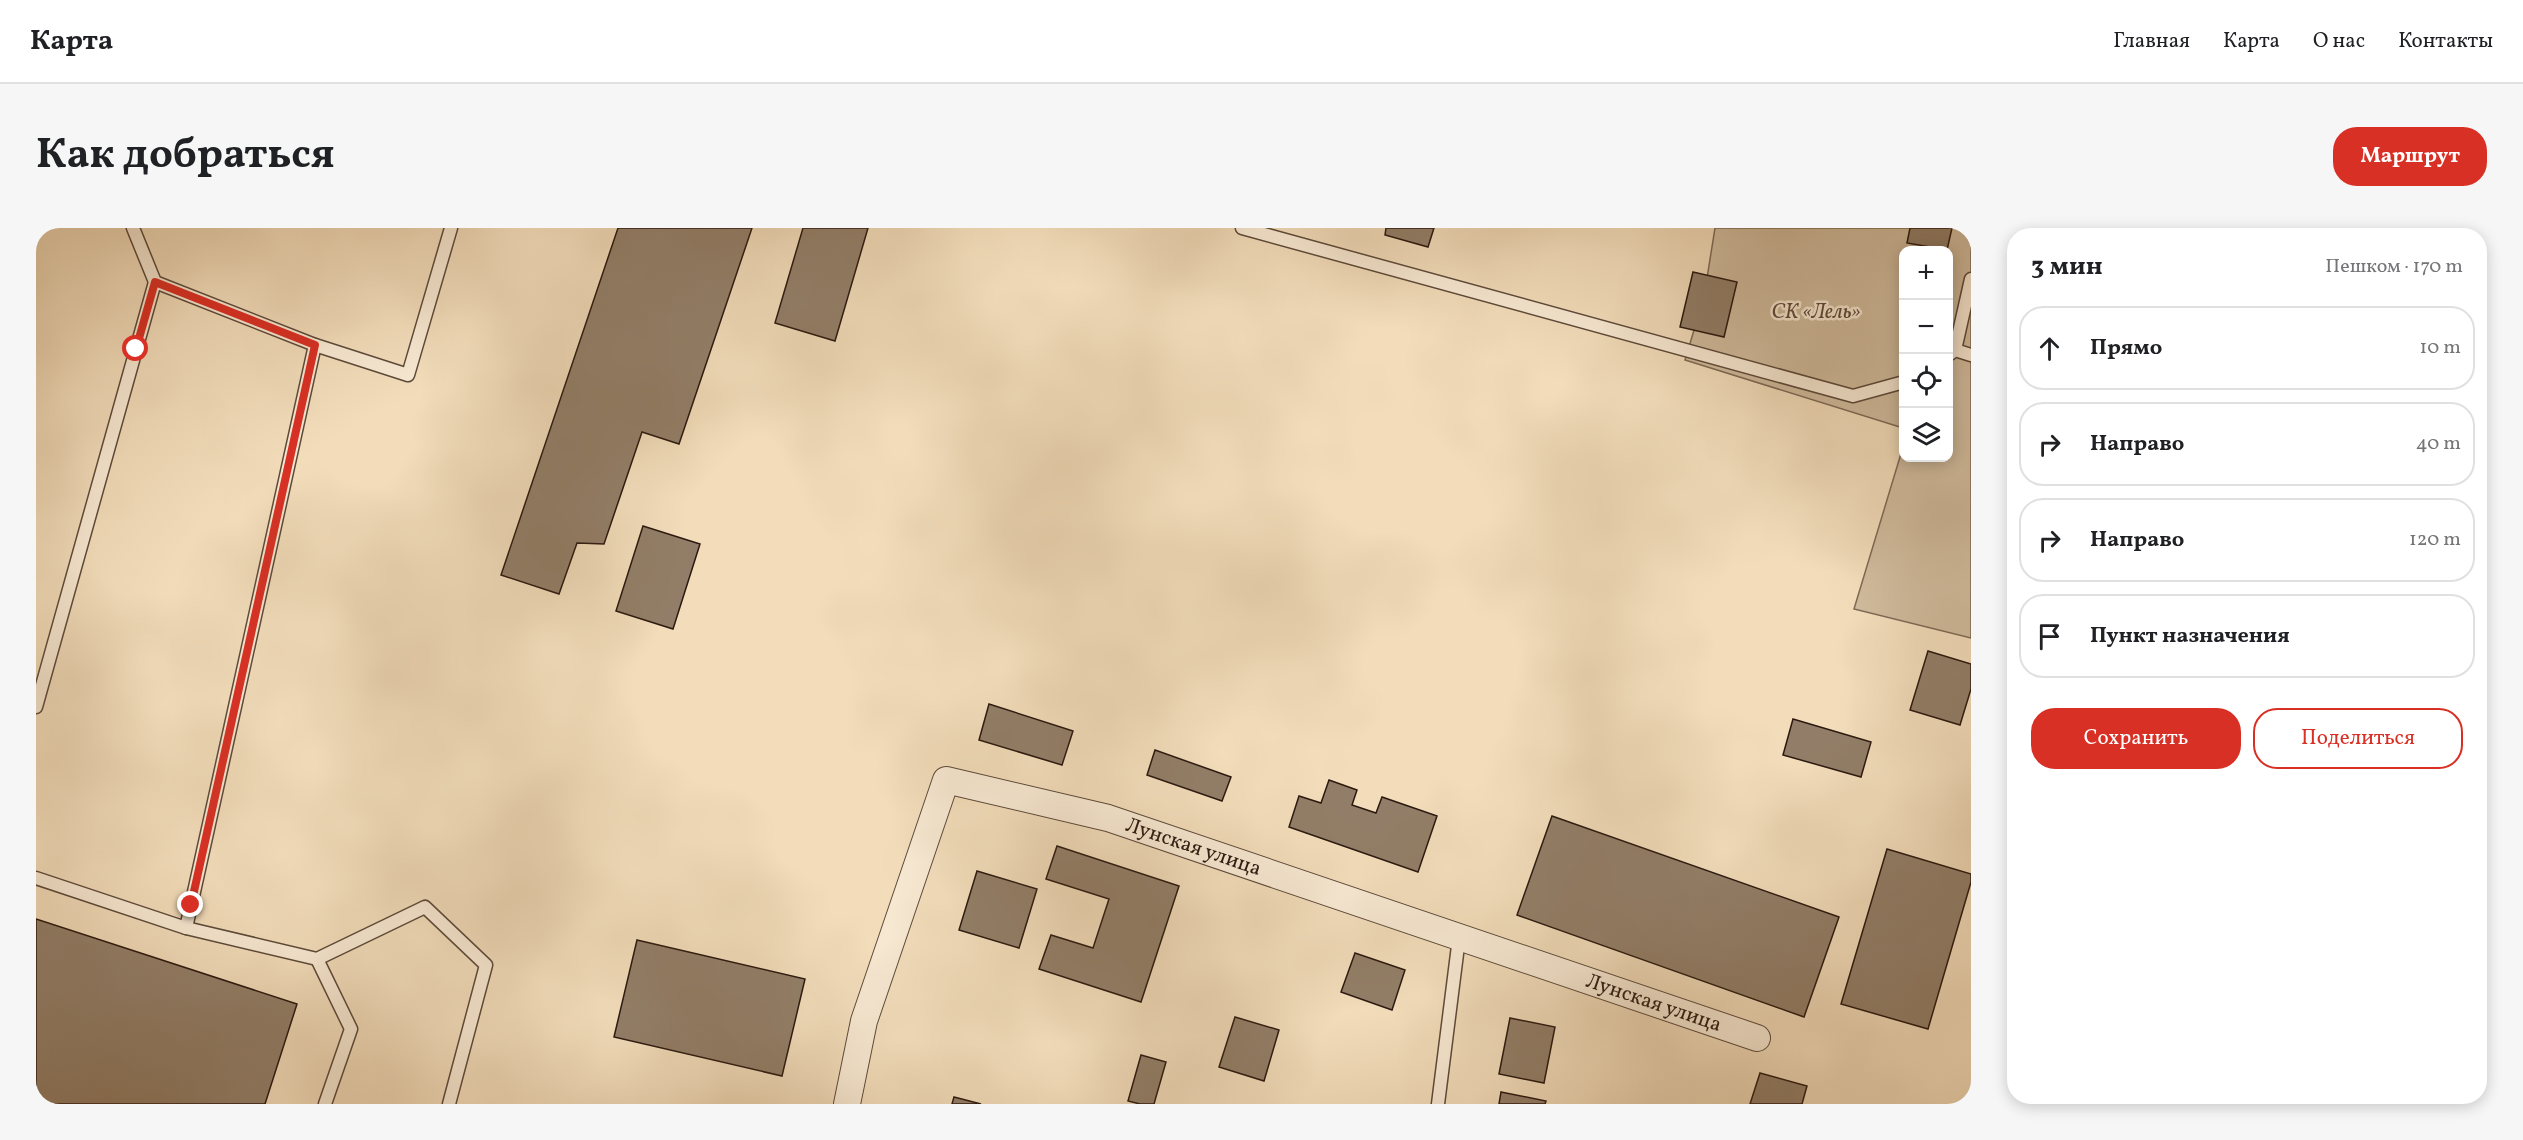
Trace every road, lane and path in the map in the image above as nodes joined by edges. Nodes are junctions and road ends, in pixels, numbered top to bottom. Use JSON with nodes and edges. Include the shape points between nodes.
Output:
{"nodes":[{"id":1,"x":133,"y":228,"type":"edge"},
{"id":2,"x":451,"y":228,"type":"edge"},
{"id":3,"x":1242,"y":228,"type":"edge"},
{"id":4,"x":1971,"y":279,"type":"edge"},
{"id":5,"x":155,"y":282,"type":"junction"},
{"id":6,"x":315,"y":345,"type":"junction"},
{"id":7,"x":1953,"y":348,"type":"edge"},
{"id":8,"x":1953,"y":352,"type":"edge"},
{"id":9,"x":1971,"y":355,"type":"edge"},
{"id":10,"x":1899,"y":383,"type":"edge"},
{"id":11,"x":36,"y":707,"type":"edge"},
{"id":12,"x":36,"y":878,"type":"edge"},
{"id":13,"x":186,"y":928,"type":"junction"},
{"id":14,"x":1459,"y":938,"type":"junction"},
{"id":15,"x":318,"y":959,"type":"junction"},
{"id":16,"x":1757,"y":1038,"type":"dead end"},
{"id":17,"x":325,"y":1104,"type":"edge"},
{"id":18,"x":449,"y":1104,"type":"edge"},
{"id":19,"x":847,"y":1104,"type":"edge"},
{"id":20,"x":1438,"y":1104,"type":"edge"}],
"edges":[{"from":1,"to":5,"type":"lane"},
{"from":2,"to":6,"type":"lane","via":[[408,375]]},
{"from":3,"to":10,"type":"lane","via":[[1853,396]]},
{"from":4,"to":7,"type":"lane"},
{"from":5,"to":6,"type":"lane"},
{"from":5,"to":11,"type":"lane"},
{"from":6,"to":13,"type":"lane"},
{"from":8,"to":9,"type":"lane"},
{"from":12,"to":13,"type":"lane"},
{"from":13,"to":15,"type":"lane"},
{"from":14,"to":16,"type":"street","name":"Лунская улица"},
{"from":14,"to":19,"type":"street","name":"Лунская улица","via":[[1108,819],[946,780],[864,1021]]},
{"from":14,"to":20,"type":"lane"},
{"from":15,"to":17,"type":"lane","via":[[351,1029]]},
{"from":15,"to":18,"type":"lane","via":[[425,907],[486,965]]}]}
